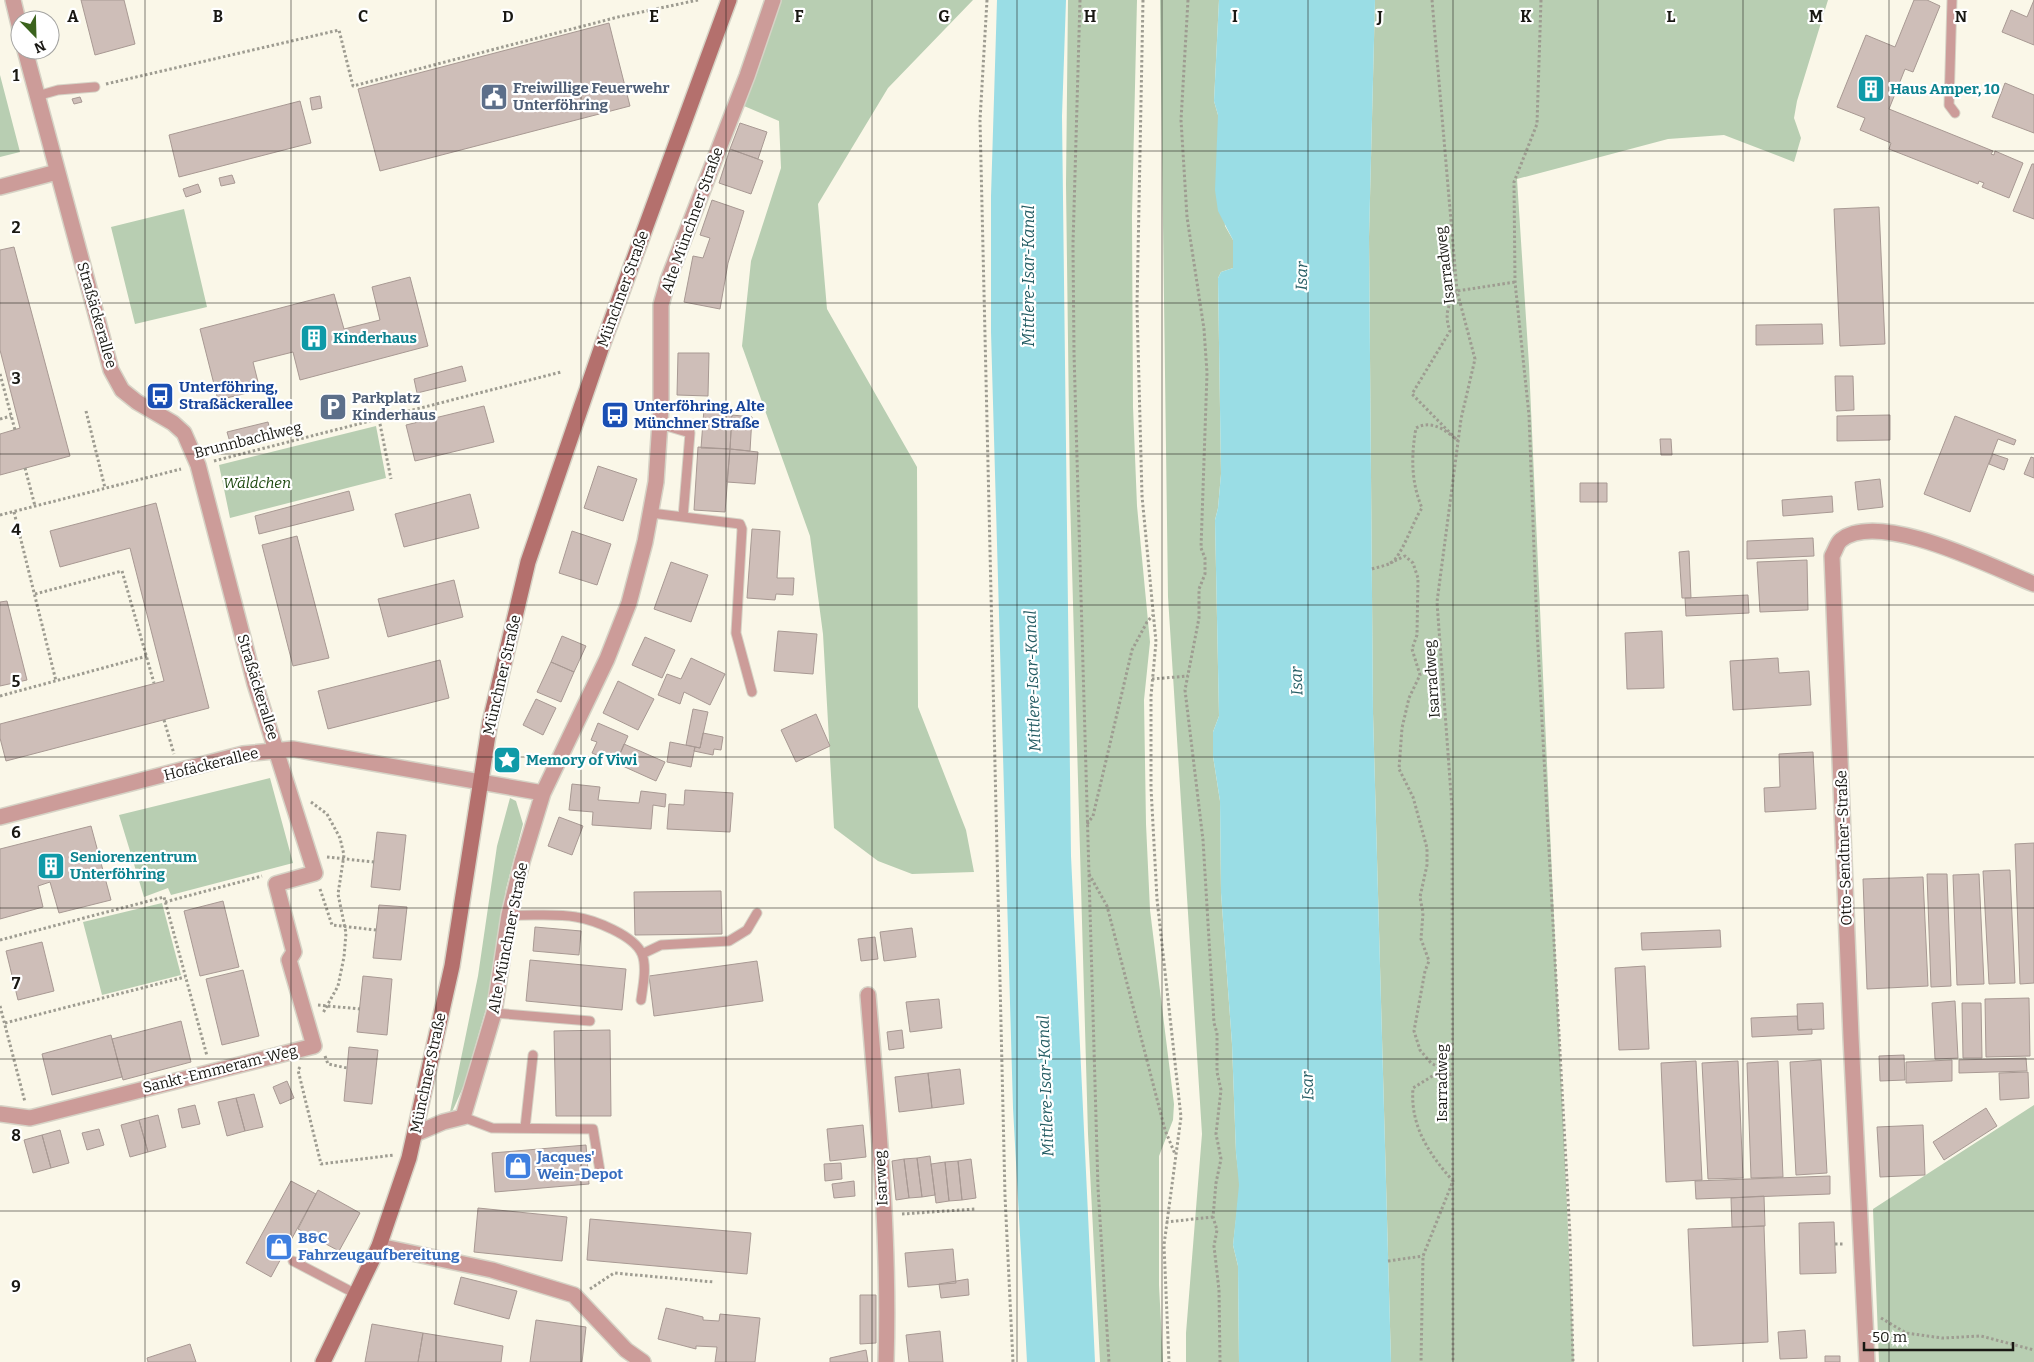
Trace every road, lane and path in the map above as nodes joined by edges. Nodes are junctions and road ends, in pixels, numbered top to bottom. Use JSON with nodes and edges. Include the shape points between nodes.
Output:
{"nodes":[{"id":1,"x":698,"y":0,"type":"edge"},
{"id":2,"x":729,"y":0,"type":"edge"},
{"id":3,"x":773,"y":0,"type":"edge"},
{"id":4,"x":987,"y":0,"type":"edge"},
{"id":5,"x":1080,"y":0,"type":"edge"},
{"id":6,"x":1143,"y":0,"type":"edge"},
{"id":7,"x":1188,"y":0,"type":"edge"},
{"id":8,"x":1432,"y":0,"type":"edge"},
{"id":9,"x":1541,"y":0,"type":"edge"},
{"id":10,"x":1952,"y":0,"type":"edge"},
{"id":11,"x":28,"y":60,"type":"edge"},
{"id":12,"x":95,"y":87,"type":"joint"},
{"id":13,"x":37,"y":96,"type":"junction"},
{"id":14,"x":1955,"y":114,"type":"dead end"},
{"id":15,"x":57,"y":172,"type":"junction"},
{"id":16,"x":0,"y":187,"type":"edge"},
{"id":17,"x":1515,"y":282,"type":"junction"},
{"id":18,"x":1457,"y":291,"type":"junction"},
{"id":19,"x":560,"y":372,"type":"dead end"},
{"id":20,"x":0,"y":374,"type":"edge"},
{"id":21,"x":163,"y":389,"type":"dead end"},
{"id":22,"x":160,"y":396,"type":"dead end"},
{"id":23,"x":86,"y":411,"type":"dead end"},
{"id":24,"x":11,"y":416,"type":"junction"},
{"id":25,"x":0,"y":419,"type":"edge"},
{"id":26,"x":379,"y":419,"type":"junction"},
{"id":27,"x":660,"y":424,"type":"junction"},
{"id":28,"x":15,"y":430,"type":"dead end"},
{"id":29,"x":1458,"y":441,"type":"junction"},
{"id":30,"x":198,"y":465,"type":"junction"},
{"id":31,"x":25,"y":468,"type":"dead end"},
{"id":32,"x":391,"y":479,"type":"dead end"},
{"id":33,"x":105,"y":488,"type":"junction"},
{"id":34,"x":35,"y":506,"type":"junction"},
{"id":35,"x":14,"y":512,"type":"junction"},
{"id":36,"x":651,"y":513,"type":"junction"},
{"id":37,"x":0,"y":515,"type":"edge"},
{"id":38,"x":683,"y":516,"type":"junction"},
{"id":39,"x":1390,"y":563,"type":"junction"},
{"id":40,"x":1372,"y":569,"type":"dead end"},
{"id":41,"x":2034,"y":584,"type":"edge"},
{"id":42,"x":35,"y":594,"type":"junction"},
{"id":43,"x":1154,"y":615,"type":"junction"},
{"id":44,"x":147,"y":656,"type":"junction"},
{"id":45,"x":1188,"y":676,"type":"junction"},
{"id":46,"x":1152,"y":679,"type":"junction"},
{"id":47,"x":56,"y":681,"type":"junction"},
{"id":48,"x":154,"y":683,"type":"dead end"},
{"id":49,"x":752,"y":692,"type":"dead end"},
{"id":50,"x":0,"y":696,"type":"edge"},
{"id":51,"x":164,"y":720,"type":"dead end"},
{"id":52,"x":277,"y":749,"type":"junction"},
{"id":53,"x":179,"y":772,"type":"junction"},
{"id":54,"x":480,"y":782,"type":"junction"},
{"id":55,"x":290,"y":790,"type":"junction"},
{"id":56,"x":543,"y":793,"type":"junction"},
{"id":57,"x":0,"y":817,"type":"edge"},
{"id":58,"x":1086,"y":825,"type":"junction"},
{"id":59,"x":310,"y":856,"type":"junction"},
{"id":60,"x":344,"y":859,"type":"junction"},
{"id":61,"x":374,"y":862,"type":"dead end"},
{"id":62,"x":1088,"y":872,"type":"junction"},
{"id":63,"x":315,"y":873,"type":"junction"},
{"id":64,"x":276,"y":884,"type":"junction"},
{"id":65,"x":165,"y":902,"type":"junction"},
{"id":66,"x":757,"y":913,"type":"dead end"},
{"id":67,"x":509,"y":915,"type":"junction"},
{"id":68,"x":345,"y":926,"type":"junction"},
{"id":69,"x":376,"y":930,"type":"dead end"},
{"id":70,"x":0,"y":940,"type":"edge"},
{"id":71,"x":642,"y":954,"type":"junction"},
{"id":72,"x":185,"y":977,"type":"junction"},
{"id":73,"x":868,"y":994,"type":"dead end"},
{"id":74,"x":642,"y":1000,"type":"dead end"},
{"id":75,"x":302,"y":1004,"type":"junction"},
{"id":76,"x":0,"y":1006,"type":"edge"},
{"id":77,"x":326,"y":1006,"type":"junction"},
{"id":78,"x":360,"y":1008,"type":"dead end"},
{"id":79,"x":494,"y":1013,"type":"junction"},
{"id":80,"x":323,"y":1020,"type":"dead end"},
{"id":81,"x":590,"y":1021,"type":"dead end"},
{"id":82,"x":5,"y":1024,"type":"junction"},
{"id":83,"x":314,"y":1046,"type":"junction"},
{"id":84,"x":533,"y":1055,"type":"dead end"},
{"id":85,"x":347,"y":1068,"type":"dead end"},
{"id":86,"x":211,"y":1072,"type":"junction"},
{"id":87,"x":1453,"y":1075,"type":"junction"},
{"id":88,"x":0,"y":1114,"type":"edge"},
{"id":89,"x":462,"y":1117,"type":"junction"},
{"id":90,"x":30,"y":1118,"type":"junction"},
{"id":91,"x":525,"y":1128,"type":"junction"},
{"id":92,"x":415,"y":1134,"type":"junction"},
{"id":93,"x":1175,"y":1154,"type":"junction"},
{"id":94,"x":409,"y":1158,"type":"junction"},
{"id":95,"x":600,"y":1171,"type":"dead end"},
{"id":96,"x":1454,"y":1181,"type":"junction"},
{"id":97,"x":975,"y":1208,"type":"dead end"},
{"id":98,"x":884,"y":1216,"type":"junction"},
{"id":99,"x":1213,"y":1217,"type":"junction"},
{"id":100,"x":1166,"y":1222,"type":"junction"},
{"id":101,"x":379,"y":1246,"type":"junction"},
{"id":102,"x":1423,"y":1256,"type":"junction"},
{"id":103,"x":293,"y":1260,"type":"dead end"},
{"id":104,"x":1388,"y":1262,"type":"dead end"},
{"id":105,"x":714,"y":1282,"type":"dead end"},
{"id":106,"x":590,"y":1289,"type":"dead end"},
{"id":107,"x":356,"y":1294,"type":"junction"},
{"id":108,"x":1864,"y":1306,"type":"junction"},
{"id":109,"x":2034,"y":1350,"type":"edge"},
{"id":110,"x":323,"y":1362,"type":"edge"},
{"id":111,"x":643,"y":1362,"type":"edge"},
{"id":112,"x":886,"y":1362,"type":"edge"},
{"id":113,"x":1013,"y":1362,"type":"edge"},
{"id":114,"x":1108,"y":1362,"type":"edge"},
{"id":115,"x":1169,"y":1362,"type":"edge"},
{"id":116,"x":1220,"y":1362,"type":"edge"},
{"id":117,"x":1421,"y":1362,"type":"edge"},
{"id":118,"x":1453,"y":1362,"type":"edge"},
{"id":119,"x":1573,"y":1362,"type":"edge"},
{"id":120,"x":1867,"y":1362,"type":"edge"}],
"edges":[{"from":1,"to":12,"type":"path","via":[[353,86],[339,30]]},
{"from":2,"to":54,"type":"main road","name":"Münchner Straße","via":[[602,346],[528,562],[490,722]]},
{"from":3,"to":27,"type":"street","name":"Alte Münchner Straße","via":[[661,305]]},
{"from":4,"to":113,"type":"path","via":[[981,130],[1005,1196]]},
{"from":5,"to":58,"type":"path","via":[[1073,244]]},
{"from":6,"to":43,"type":"path","via":[[1138,306],[1142,496]]},
{"from":7,"to":45,"type":"path","via":[[1181,120],[1187,217],[1204,329],[1207,373],[1201,548],[1205,574],[1199,589],[1199,618]]},
{"from":8,"to":18,"type":"path","name":"Isarradweg"},
{"from":9,"to":17,"type":"path","via":[[1537,124],[1514,182]]},
{"from":10,"to":14,"type":"lane","via":[[1949,105]]},
{"from":11,"to":13,"type":"street","name":"Straßäckerallee"},
{"from":12,"to":13,"type":"lane","via":[[58,90]]},
{"from":13,"to":15,"type":"street","name":"Straßäckerallee"},
{"from":15,"to":16,"type":"street"},
{"from":15,"to":30,"type":"street","name":"Straßäckerallee","via":[[111,370],[122,390],[174,423],[184,434]]},
{"from":17,"to":18,"type":"path"},
{"from":17,"to":119,"type":"path","via":[[1529,415],[1537,629],[1570,1236]]},
{"from":18,"to":29,"type":"path","name":"Isarradweg","via":[[1474,359]]},
{"from":18,"to":29,"type":"path","via":[[1448,304],[1446,319],[1450,331],[1412,394]]},
{"from":19,"to":26,"type":"path","name":"Brunnbachlweg"},
{"from":20,"to":24,"type":"path"},
{"from":21,"to":22,"type":"path"},
{"from":23,"to":33,"type":"path"},
{"from":24,"to":25,"type":"path"},
{"from":24,"to":28,"type":"path"},
{"from":26,"to":30,"type":"path","name":"Brunnbachlweg"},
{"from":26,"to":32,"type":"path"},
{"from":27,"to":36,"type":"street","name":"Alte Münchner Straße"},
{"from":27,"to":38,"type":"lane","via":[[690,433]]},
{"from":29,"to":39,"type":"path","via":[[1444,428],[1416,428],[1412,480],[1422,508]]},
{"from":29,"to":87,"type":"path","name":"Isarradweg","via":[[1438,602],[1452,808]]},
{"from":30,"to":33,"type":"path","name":"Brunnbachlweg"},
{"from":30,"to":52,"type":"street","name":"Straßäckerallee","via":[[255,684]]},
{"from":31,"to":34,"type":"path"},
{"from":33,"to":34,"type":"path","name":"Brunnbachlweg"},
{"from":34,"to":35,"type":"path","name":"Brunnbachlweg"},
{"from":35,"to":37,"type":"path","name":"Brunnbachlweg"},
{"from":35,"to":42,"type":"path"},
{"from":36,"to":38,"type":"lane"},
{"from":36,"to":56,"type":"street","name":"Alte Münchner Straße","via":[[629,603],[607,659]]},
{"from":38,"to":49,"type":"lane","via":[[740,524],[742,529],[736,633]]},
{"from":39,"to":40,"type":"path"},
{"from":39,"to":87,"type":"path","via":[[1405,556],[1410,559],[1417,570],[1419,587],[1417,635],[1412,649],[1420,675],[1402,728],[1399,769],[1413,797],[1427,865],[1420,897],[1423,913],[1421,939],[1428,961],[1414,1031],[1420,1050],[1432,1063]]},
{"from":41,"to":108,"type":"street","name":"Otto-Sendtner-Straße","via":[[1918,538],[1893,532],[1859,531],[1840,540],[1832,556]]},
{"from":42,"to":44,"type":"path","via":[[122,571]]},
{"from":42,"to":47,"type":"path"},
{"from":43,"to":46,"type":"path","via":[[1156,642]]},
{"from":43,"to":58,"type":"path","via":[[1132,650],[1092,816]]},
{"from":44,"to":47,"type":"path"},
{"from":44,"to":48,"type":"path"},
{"from":45,"to":46,"type":"path"},
{"from":45,"to":99,"type":"path","via":[[1186,690],[1203,840],[1214,1023],[1218,1043],[1217,1072],[1221,1090],[1216,1134],[1221,1159]]},
{"from":46,"to":93,"type":"path","via":[[1151,788],[1156,890],[1180,1097]]},
{"from":47,"to":50,"type":"path"},
{"from":51,"to":53,"type":"path"},
{"from":52,"to":53,"type":"street","name":"Hofäckerallee","via":[[243,754]]},
{"from":52,"to":54,"type":"street","name":"Hofäckerallee","via":[[293,749]]},
{"from":52,"to":55,"type":"street"},
{"from":53,"to":57,"type":"street","name":"Hofäckerallee"},
{"from":54,"to":56,"type":"street","name":"Hofäckerallee"},
{"from":54,"to":92,"type":"main road","name":"Münchner Straße","via":[[452,966]]},
{"from":55,"to":59,"type":"street"},
{"from":55,"to":60,"type":"path","via":[[327,814],[340,838]]},
{"from":56,"to":67,"type":"street","name":"Alte Münchner Straße"},
{"from":58,"to":62,"type":"path"},
{"from":59,"to":60,"type":"path"},
{"from":59,"to":63,"type":"street"},
{"from":60,"to":61,"type":"path"},
{"from":60,"to":68,"type":"path","via":[[338,894]]},
{"from":62,"to":93,"type":"path","via":[[1107,906],[1165,1130]]},
{"from":62,"to":114,"type":"path","via":[[1098,1188]]},
{"from":63,"to":64,"type":"street"},
{"from":63,"to":68,"type":"path","via":[[332,925]]},
{"from":64,"to":65,"type":"path","via":[[273,873]]},
{"from":64,"to":75,"type":"street","name":"Sankt-Emmeram-Weg","via":[[294,952],[289,960]]},
{"from":65,"to":70,"type":"path","via":[[164,897]]},
{"from":65,"to":72,"type":"path"},
{"from":66,"to":71,"type":"lane","via":[[747,930],[729,941],[661,944]]},
{"from":67,"to":71,"type":"lane","via":[[574,916],[588,920],[622,935]]},
{"from":67,"to":79,"type":"street","name":"Alte Münchner Straße"},
{"from":68,"to":69,"type":"path"},
{"from":68,"to":77,"type":"path","via":[[344,957],[338,986]]},
{"from":71,"to":74,"type":"lane"},
{"from":72,"to":82,"type":"path"},
{"from":72,"to":86,"type":"path"},
{"from":73,"to":98,"type":"street","name":"Isarweg"},
{"from":75,"to":77,"type":"path"},
{"from":75,"to":83,"type":"street","name":"Sankt-Emmeram-Weg"},
{"from":76,"to":82,"type":"path"},
{"from":77,"to":78,"type":"path"},
{"from":77,"to":80,"type":"path"},
{"from":79,"to":81,"type":"lane"},
{"from":79,"to":89,"type":"street","name":"Alte Münchner Straße"},
{"from":82,"to":90,"type":"path"},
{"from":83,"to":85,"type":"path","via":[[322,1046],[328,1064]]},
{"from":83,"to":86,"type":"street","name":"Sankt-Emmeram-Weg"},
{"from":83,"to":94,"type":"path","via":[[298,1070],[321,1164],[389,1154]]},
{"from":84,"to":91,"type":"lane"},
{"from":86,"to":90,"type":"street","name":"Sankt-Emmeram-Weg"},
{"from":87,"to":96,"type":"path","name":"Isarradweg"},
{"from":87,"to":96,"type":"path","via":[[1439,1072],[1429,1077],[1413,1088],[1412,1100],[1425,1146]]},
{"from":88,"to":90,"type":"street","name":"Sankt-Emmeram-Weg"},
{"from":89,"to":91,"type":"lane","via":[[492,1128]]},
{"from":89,"to":92,"type":"street"},
{"from":91,"to":95,"type":"lane","via":[[592,1129]]},
{"from":92,"to":94,"type":"main road","name":"Münchner Straße"},
{"from":93,"to":100,"type":"path"},
{"from":94,"to":101,"type":"main road","name":"Münchner Straße"},
{"from":96,"to":102,"type":"path"},
{"from":96,"to":118,"type":"path","name":"Isarradweg"},
{"from":97,"to":98,"type":"path"},
{"from":98,"to":112,"type":"street","name":"Isarweg","via":[[888,1301]]},
{"from":99,"to":100,"type":"path"},
{"from":99,"to":116,"type":"path","via":[[1217,1230],[1214,1246],[1219,1290]]},
{"from":100,"to":115,"type":"path"},
{"from":101,"to":107,"type":"main road","name":"Münchner Straße"},
{"from":101,"to":111,"type":"street","via":[[492,1270],[574,1295],[626,1350]]},
{"from":102,"to":104,"type":"path"},
{"from":102,"to":117,"type":"path"},
{"from":103,"to":107,"type":"lane"},
{"from":105,"to":106,"type":"path","via":[[614,1273]]},
{"from":107,"to":110,"type":"main road","name":"Münchner Straße"},
{"from":108,"to":109,"type":"path","via":[[1906,1333],[1942,1338],[1981,1336]]},
{"from":108,"to":120,"type":"street","name":"Otto-Sendtner-Straße"}]}
